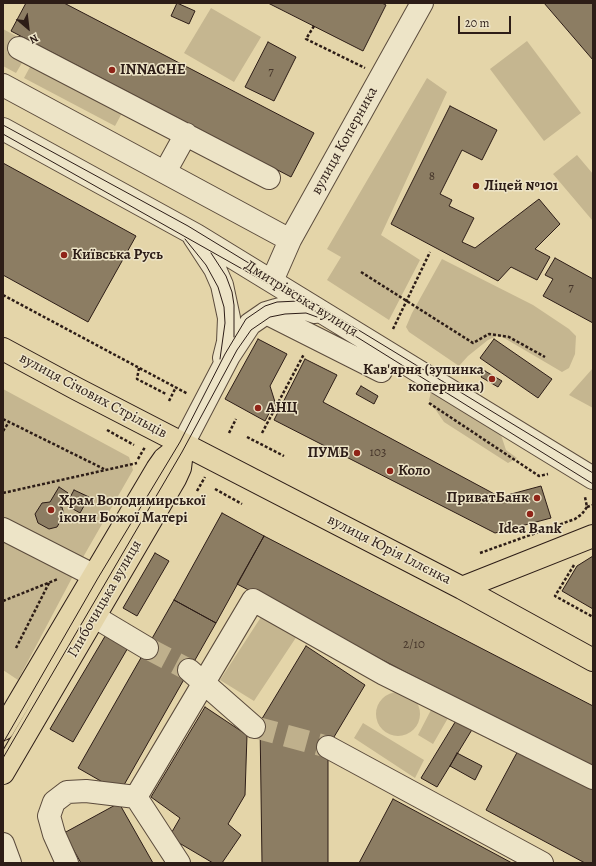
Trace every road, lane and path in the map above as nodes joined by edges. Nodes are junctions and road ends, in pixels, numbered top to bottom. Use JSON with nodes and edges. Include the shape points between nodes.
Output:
{"nodes":[{"id":1,"x":415,"y":6,"type":"edge"},
{"id":2,"x":314,"y":26,"type":"dead end"},
{"id":3,"x":19,"y":48,"type":"dead end"},
{"id":4,"x":367,"y":69,"type":"dead end"},
{"id":5,"x":3,"y":85,"type":"edge"},
{"id":6,"x":3,"y":129,"type":"edge"},
{"id":7,"x":186,"y":134,"type":"junction"},
{"id":8,"x":165,"y":172,"type":"junction"},
{"id":9,"x":269,"y":178,"type":"dead end"},
{"id":10,"x":186,"y":230,"type":"junction"},
{"id":11,"x":290,"y":240,"type":"junction"},
{"id":12,"x":430,"y":252,"type":"dead end"},
{"id":13,"x":361,"y":272,"type":"dead end"},
{"id":14,"x":272,"y":281,"type":"junction"},
{"id":15,"x":3,"y":295,"type":"edge"},
{"id":16,"x":406,"y":301,"type":"junction"},
{"id":17,"x":266,"y":313,"type":"junction"},
{"id":18,"x":329,"y":316,"type":"junction"},
{"id":19,"x":393,"y":329,"type":"dead end"},
{"id":20,"x":313,"y":336,"type":"junction"},
{"id":21,"x":3,"y":349,"type":"edge"},
{"id":22,"x":545,"y":357,"type":"dead end"},
{"id":23,"x":139,"y":368,"type":"junction"},
{"id":24,"x":382,"y":372,"type":"dead end"},
{"id":25,"x":216,"y":382,"type":"junction"},
{"id":26,"x":176,"y":387,"type":"junction"},
{"id":27,"x":166,"y":394,"type":"dead end"},
{"id":28,"x":189,"y":394,"type":"dead end"},
{"id":29,"x":169,"y":401,"type":"dead end"},
{"id":30,"x":428,"y":402,"type":"dead end"},
{"id":31,"x":3,"y":419,"type":"edge"},
{"id":32,"x":236,"y":419,"type":"dead end"},
{"id":33,"x":9,"y":422,"type":"junction"},
{"id":34,"x":107,"y":430,"type":"dead end"},
{"id":35,"x":3,"y":431,"type":"edge"},
{"id":36,"x":228,"y":433,"type":"dead end"},
{"id":37,"x":262,"y":433,"type":"dead end"},
{"id":38,"x":248,"y":437,"type":"dead end"},
{"id":39,"x":134,"y":444,"type":"dead end"},
{"id":40,"x":183,"y":444,"type":"junction"},
{"id":41,"x":144,"y":447,"type":"dead end"},
{"id":42,"x":284,"y":456,"type":"dead end"},
{"id":43,"x":138,"y":459,"type":"dead end"},
{"id":44,"x":131,"y":463,"type":"dead end"},
{"id":45,"x":104,"y":469,"type":"junction"},
{"id":46,"x":552,"y":473,"type":"dead end"},
{"id":47,"x":205,"y":476,"type":"dead end"},
{"id":48,"x":588,"y":486,"type":"edge"},
{"id":49,"x":215,"y":489,"type":"dead end"},
{"id":50,"x":197,"y":491,"type":"dead end"},
{"id":51,"x":3,"y":493,"type":"edge"},
{"id":52,"x":242,"y":504,"type":"dead end"},
{"id":53,"x":593,"y":505,"type":"edge"},
{"id":54,"x":587,"y":507,"type":"junction"},
{"id":55,"x":3,"y":529,"type":"edge"},
{"id":56,"x":593,"y":536,"type":"edge"},
{"id":57,"x":480,"y":553,"type":"dead end"},
{"id":58,"x":575,"y":564,"type":"dead end"},
{"id":59,"x":93,"y":575,"type":"junction"},
{"id":60,"x":60,"y":578,"type":"dead end"},
{"id":61,"x":49,"y":583,"type":"junction"},
{"id":62,"x":462,"y":588,"type":"junction"},
{"id":63,"x":3,"y":601,"type":"edge"},
{"id":64,"x":95,"y":617,"type":"junction"},
{"id":65,"x":593,"y":617,"type":"edge"},
{"id":66,"x":16,"y":648,"type":"dead end"},
{"id":67,"x":147,"y":648,"type":"tunnel mouth"},
{"id":68,"x":593,"y":660,"type":"edge"},
{"id":69,"x":196,"y":677,"type":"junction"},
{"id":70,"x":254,"y":727,"type":"tunnel mouth"},
{"id":71,"x":3,"y":729,"type":"edge"},
{"id":72,"x":328,"y":747,"type":"tunnel mouth"},
{"id":73,"x":3,"y":773,"type":"edge"},
{"id":74,"x":593,"y":778,"type":"edge"},
{"id":75,"x":136,"y":797,"type":"junction"},
{"id":76,"x":3,"y":844,"type":"edge"},
{"id":77,"x":10,"y":863,"type":"edge"},
{"id":78,"x":67,"y":863,"type":"edge"},
{"id":79,"x":179,"y":863,"type":"edge"},
{"id":80,"x":542,"y":863,"type":"edge"}],
"edges":[{"from":1,"to":11,"type":"street","name":"вулиця Коперника"},
{"from":2,"to":4,"type":"path","via":[[306,39]]},
{"from":3,"to":7,"type":"street"},
{"from":5,"to":8,"type":"street"},
{"from":6,"to":10,"type":"street","name":"Дмитрівська вулиця"},
{"from":7,"to":8,"type":"street"},
{"from":7,"to":9,"type":"street"},
{"from":8,"to":11,"type":"street"},
{"from":10,"to":14,"type":"street","name":"Дмитрівська вулиця"},
{"from":10,"to":25,"type":"street","via":[[195,238],[215,269],[226,301],[229,318],[228,342]]},
{"from":11,"to":14,"type":"street","name":"вулиця Коперника"},
{"from":12,"to":16,"type":"path"},
{"from":13,"to":16,"type":"path"},
{"from":14,"to":18,"type":"street","name":"Дмитрівська вулиця"},
{"from":15,"to":23,"type":"path"},
{"from":16,"to":19,"type":"path"},
{"from":16,"to":22,"type":"path","via":[[473,343],[489,334],[509,337]]},
{"from":17,"to":18,"type":"street","via":[[287,307],[303,308]]},
{"from":17,"to":20,"type":"street"},
{"from":17,"to":25,"type":"street","via":[[250,324]]},
{"from":18,"to":48,"type":"street","name":"Дмитрівська вулиця"},
{"from":20,"to":24,"type":"street"},
{"from":20,"to":37,"type":"path"},
{"from":21,"to":40,"type":"main road","name":"вулиця Січових Стрільців"},
{"from":23,"to":26,"type":"path"},
{"from":23,"to":27,"type":"path","via":[[137,379]]},
{"from":25,"to":40,"type":"street"},
{"from":26,"to":28,"type":"path"},
{"from":26,"to":29,"type":"path"},
{"from":30,"to":46,"type":"path","via":[[539,476]]},
{"from":31,"to":33,"type":"path"},
{"from":32,"to":36,"type":"path"},
{"from":33,"to":35,"type":"path"},
{"from":33,"to":45,"type":"path"},
{"from":34,"to":39,"type":"path"},
{"from":38,"to":42,"type":"path"},
{"from":40,"to":59,"type":"main road","name":"Глибочицька вулиця","via":[[156,468]]},
{"from":40,"to":62,"type":"main road","name":"вулиця Юрія Іллєнка"},
{"from":40,"to":64,"type":"main road","name":"Глибочицька вулиця","via":[[180,468],[175,479]]},
{"from":41,"to":43,"type":"path"},
{"from":44,"to":45,"type":"path"},
{"from":45,"to":51,"type":"path"},
{"from":47,"to":50,"type":"path"},
{"from":48,"to":54,"type":"path"},
{"from":49,"to":52,"type":"path"},
{"from":53,"to":54,"type":"path"},
{"from":54,"to":57,"type":"path","via":[[575,519]]},
{"from":55,"to":59,"type":"street"},
{"from":56,"to":62,"type":"main road"},
{"from":58,"to":65,"type":"path","via":[[555,596]]},
{"from":59,"to":71,"type":"main road","name":"Глибочицька вулиця"},
{"from":60,"to":61,"type":"path"},
{"from":61,"to":63,"type":"path"},
{"from":61,"to":66,"type":"path"},
{"from":62,"to":68,"type":"main road","name":"вулиця Юрія Іллєнка"},
{"from":64,"to":67,"type":"street"},
{"from":64,"to":73,"type":"main road","name":"Глибочицька вулиця"},
{"from":69,"to":70,"type":"street"},
{"from":69,"to":74,"type":"street","via":[[253,600],[384,674]]},
{"from":69,"to":75,"type":"street"},
{"from":72,"to":80,"type":"street"},
{"from":75,"to":78,"type":"street","via":[[86,791],[67,792],[54,802],[49,816]]},
{"from":75,"to":79,"type":"street"},
{"from":76,"to":77,"type":"street"}]}
